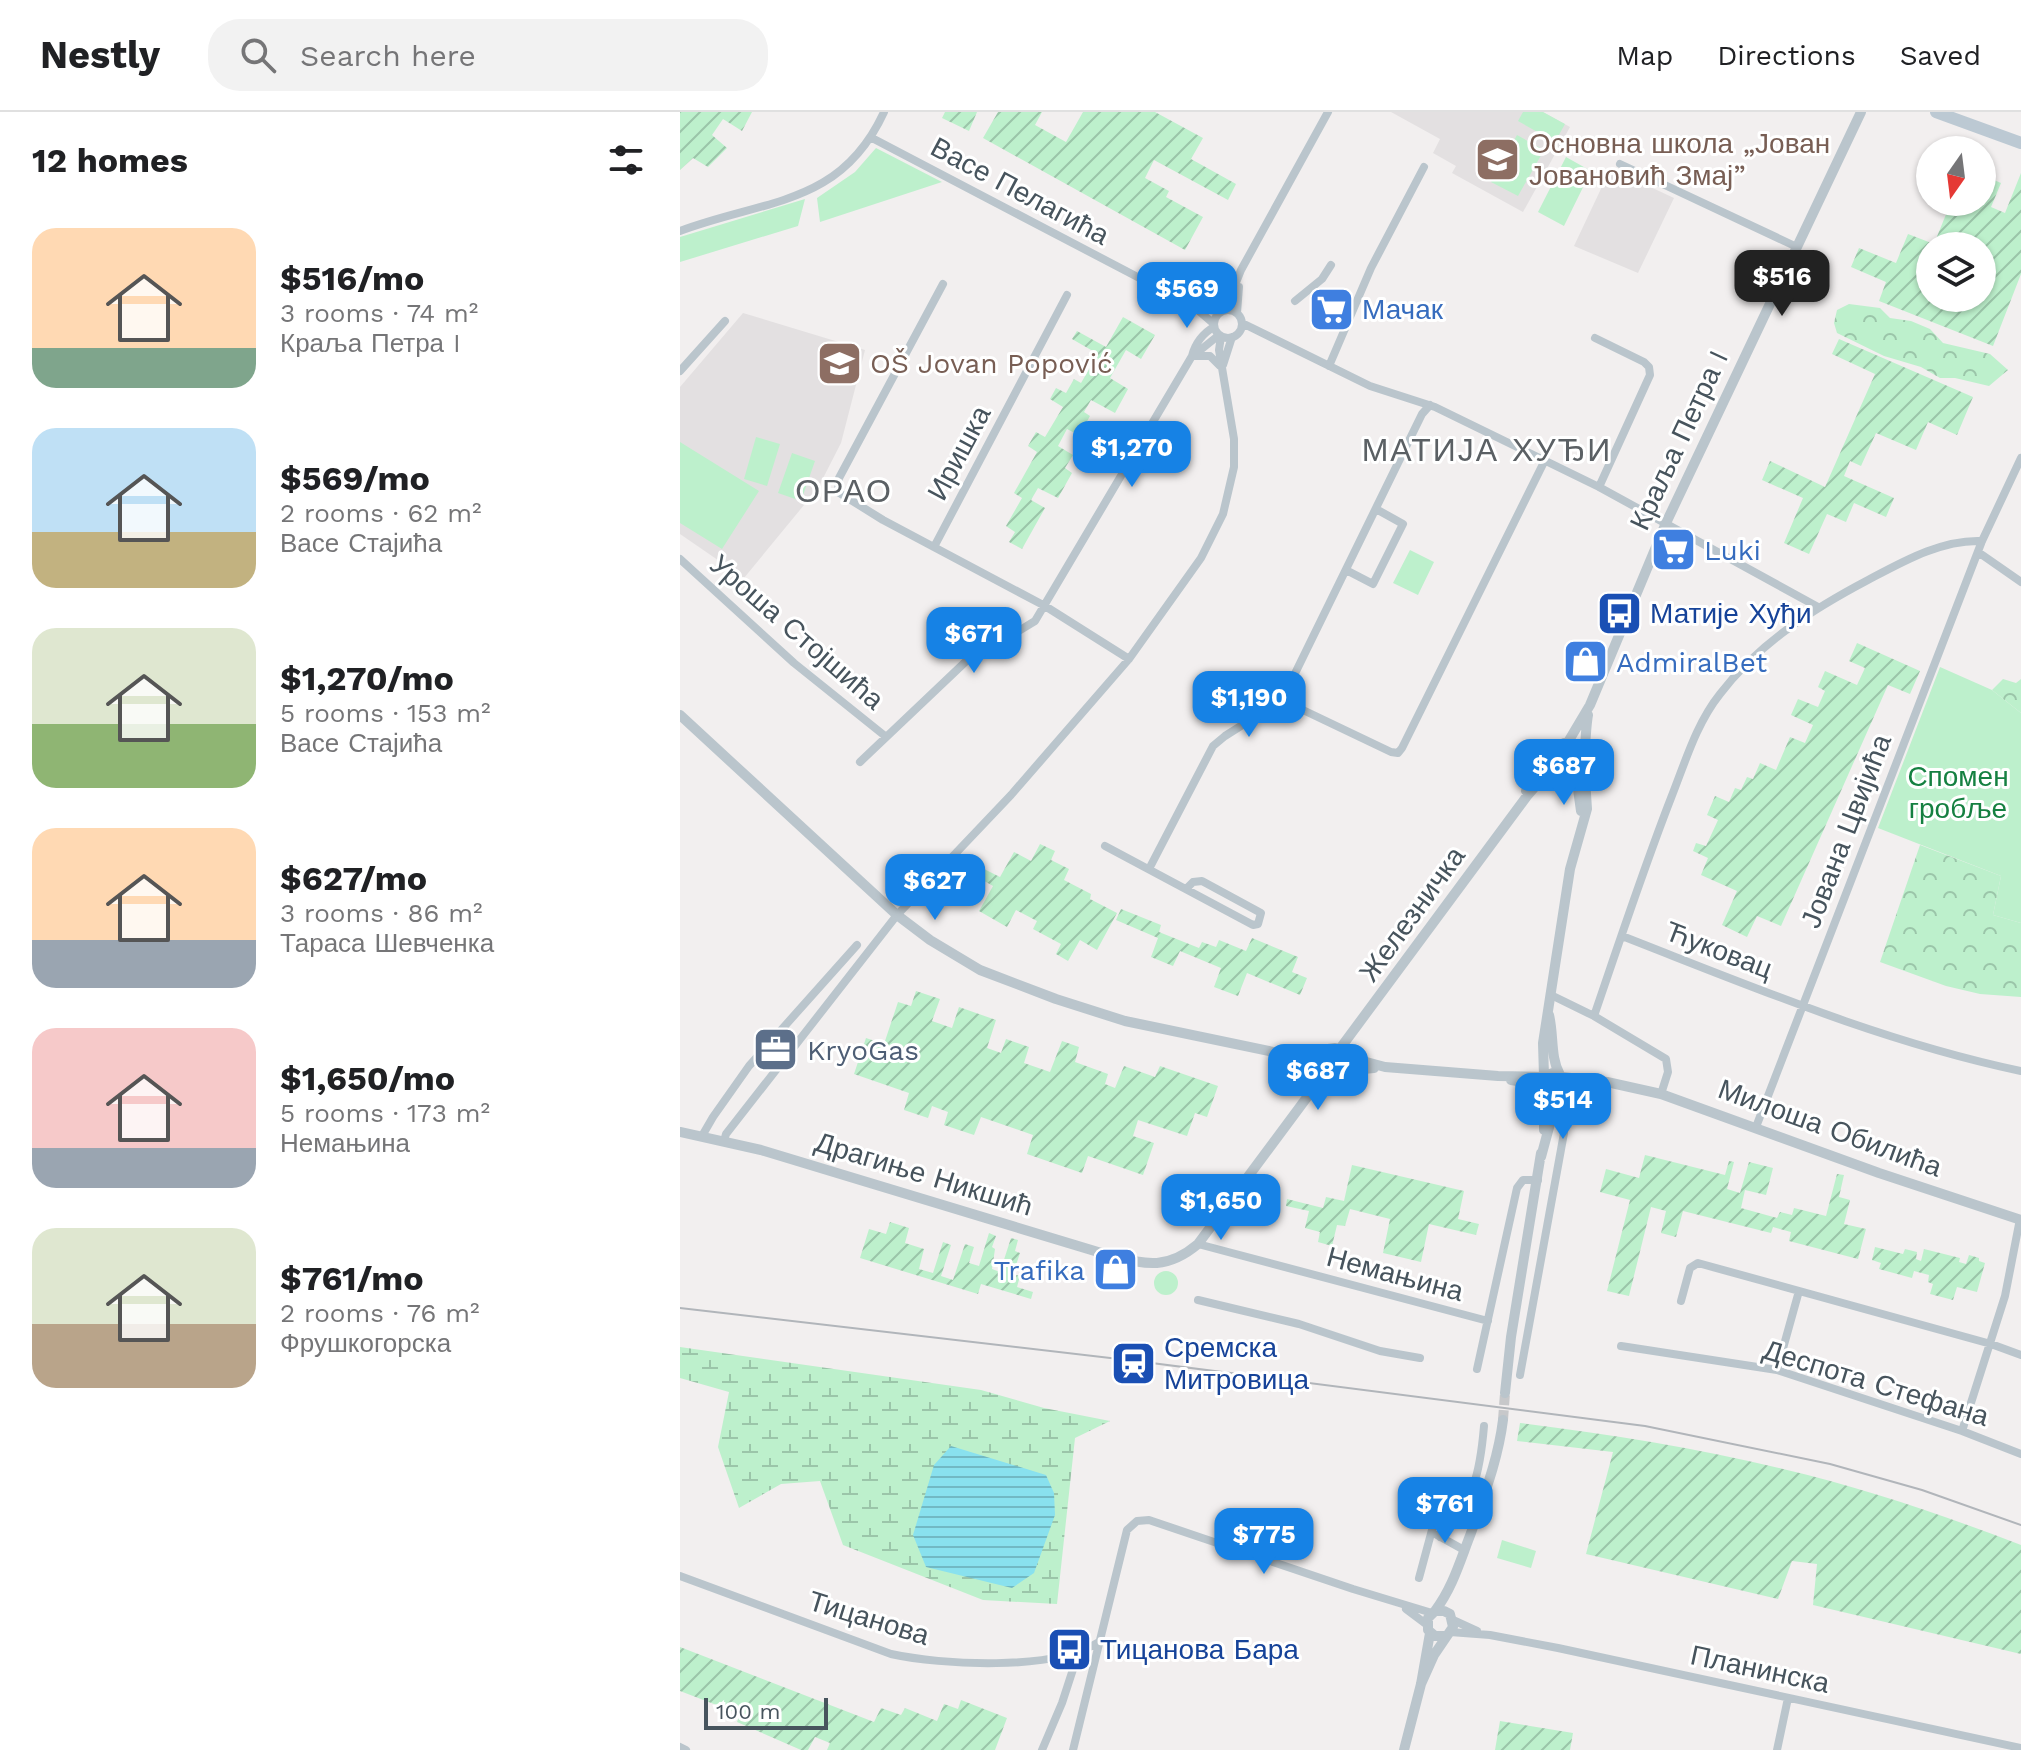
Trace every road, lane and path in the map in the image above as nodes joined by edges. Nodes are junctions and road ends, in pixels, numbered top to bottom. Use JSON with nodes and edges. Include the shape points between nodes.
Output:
{"nodes":[{"id":1,"x":884,"y":112,"type":"edge"},
{"id":2,"x":1328,"y":112,"type":"edge"},
{"id":3,"x":1861,"y":112,"type":"edge"},
{"id":4,"x":1936,"y":112,"type":"edge"},
{"id":5,"x":872,"y":138,"type":"junction"},
{"id":6,"x":2021,"y":143,"type":"edge"},
{"id":7,"x":1620,"y":164,"type":"dead end"},
{"id":8,"x":1424,"y":167,"type":"dead end"},
{"id":9,"x":680,"y":231,"type":"edge"},
{"id":10,"x":1797,"y":247,"type":"junction"},
{"id":11,"x":1331,"y":265,"type":"dead end"},
{"id":12,"x":1241,"y":270,"type":"junction"},
{"id":13,"x":943,"y":284,"type":"dead end"},
{"id":14,"x":1067,"y":295,"type":"dead end"},
{"id":15,"x":1295,"y":301,"type":"dead end"},
{"id":16,"x":1191,"y":305,"type":"junction"},
{"id":17,"x":1223,"y":311,"type":"junction"},
{"id":18,"x":1237,"y":313,"type":"junction"},
{"id":19,"x":725,"y":321,"type":"dead end"},
{"id":20,"x":1242,"y":323,"type":"junction"},
{"id":21,"x":1217,"y":330,"type":"junction"},
{"id":22,"x":1235,"y":335,"type":"junction"},
{"id":23,"x":1595,"y":338,"type":"dead end"},
{"id":24,"x":1278,"y":339,"type":"junction"},
{"id":25,"x":1192,"y":356,"type":"junction"},
{"id":26,"x":1329,"y":366,"type":"junction"},
{"id":27,"x":1223,"y":370,"type":"junction"},
{"id":28,"x":680,"y":371,"type":"edge"},
{"id":29,"x":1430,"y":405,"type":"junction"},
{"id":30,"x":2021,"y":458,"type":"edge"},
{"id":31,"x":1545,"y":460,"type":"junction"},
{"id":32,"x":1599,"y":487,"type":"junction"},
{"id":33,"x":1376,"y":509,"type":"junction"},
{"id":34,"x":1666,"y":523,"type":"junction"},
{"id":35,"x":1982,"y":541,"type":"junction"},
{"id":36,"x":934,"y":547,"type":"junction"},
{"id":37,"x":1978,"y":552,"type":"junction"},
{"id":38,"x":680,"y":559,"type":"edge"},
{"id":39,"x":1346,"y":570,"type":"junction"},
{"id":40,"x":2021,"y":582,"type":"edge"},
{"id":41,"x":1045,"y":606,"type":"junction"},
{"id":42,"x":1818,"y":607,"type":"junction"},
{"id":43,"x":1129,"y":659,"type":"junction"},
{"id":44,"x":1282,"y":700,"type":"junction"},
{"id":45,"x":1590,"y":705,"type":"junction"},
{"id":46,"x":680,"y":715,"type":"edge"},
{"id":47,"x":885,"y":736,"type":"junction"},
{"id":48,"x":1568,"y":742,"type":"junction"},
{"id":49,"x":1583,"y":750,"type":"junction"},
{"id":50,"x":1553,"y":756,"type":"junction"},
{"id":51,"x":860,"y":762,"type":"dead end"},
{"id":52,"x":1584,"y":763,"type":"junction"},
{"id":53,"x":1566,"y":773,"type":"junction"},
{"id":54,"x":1521,"y":804,"type":"junction"},
{"id":55,"x":1580,"y":829,"type":"junction"},
{"id":56,"x":1105,"y":846,"type":"dead end"},
{"id":57,"x":1149,"y":869,"type":"junction"},
{"id":58,"x":1186,"y":889,"type":"junction"},
{"id":59,"x":897,"y":915,"type":"junction"},
{"id":60,"x":1622,"y":936,"type":"junction"},
{"id":61,"x":857,"y":945,"type":"dead end"},
{"id":62,"x":1551,"y":995,"type":"junction"},
{"id":63,"x":1801,"y":1006,"type":"junction"},
{"id":64,"x":1549,"y":1015,"type":"junction"},
{"id":65,"x":1594,"y":1016,"type":"junction"},
{"id":66,"x":1323,"y":1051,"type":"junction"},
{"id":67,"x":1342,"y":1053,"type":"junction"},
{"id":68,"x":1288,"y":1055,"type":"junction"},
{"id":69,"x":1385,"y":1067,"type":"junction"},
{"id":70,"x":1322,"y":1069,"type":"junction"},
{"id":71,"x":1341,"y":1071,"type":"junction"},
{"id":72,"x":2021,"y":1071,"type":"edge"},
{"id":73,"x":1498,"y":1076,"type":"junction"},
{"id":74,"x":1543,"y":1076,"type":"junction"},
{"id":75,"x":1561,"y":1076,"type":"junction"},
{"id":76,"x":1622,"y":1086,"type":"junction"},
{"id":77,"x":1542,"y":1094,"type":"junction"},
{"id":78,"x":1661,"y":1094,"type":"junction"},
{"id":79,"x":1561,"y":1095,"type":"junction"},
{"id":80,"x":1756,"y":1127,"type":"junction"},
{"id":81,"x":680,"y":1132,"type":"edge"},
{"id":82,"x":1564,"y":1133,"type":"dead end"},
{"id":83,"x":702,"y":1136,"type":"junction"},
{"id":84,"x":724,"y":1141,"type":"junction"},
{"id":85,"x":1541,"y":1157,"type":"junction"},
{"id":86,"x":1538,"y":1180,"type":"junction"},
{"id":87,"x":2021,"y":1220,"type":"edge"},
{"id":88,"x":1198,"y":1244,"type":"junction"},
{"id":89,"x":1525,"y":1254,"type":"junction"},
{"id":90,"x":1543,"y":1257,"type":"junction"},
{"id":91,"x":1799,"y":1291,"type":"junction"},
{"id":92,"x":1198,"y":1300,"type":"dead end"},
{"id":93,"x":1681,"y":1301,"type":"dead end"},
{"id":94,"x":1488,"y":1321,"type":"junction"},
{"id":95,"x":1991,"y":1344,"type":"junction"},
{"id":96,"x":1621,"y":1346,"type":"dead end"},
{"id":97,"x":2021,"y":1355,"type":"edge"},
{"id":98,"x":1420,"y":1358,"type":"dead end"},
{"id":99,"x":1477,"y":1369,"type":"dead end"},
{"id":100,"x":1777,"y":1370,"type":"junction"},
{"id":101,"x":1520,"y":1375,"type":"dead end"},
{"id":102,"x":1505,"y":1393,"type":"tunnel mouth"},
{"id":103,"x":1503,"y":1420,"type":"tunnel mouth"},
{"id":104,"x":1484,"y":1426,"type":"dead end"},
{"id":105,"x":1962,"y":1431,"type":"junction"},
{"id":106,"x":2021,"y":1454,"type":"edge"},
{"id":107,"x":1439,"y":1504,"type":"dead end"},
{"id":108,"x":1436,"y":1535,"type":"junction"},
{"id":109,"x":1464,"y":1550,"type":"junction"},
{"id":110,"x":680,"y":1576,"type":"edge"},
{"id":111,"x":1419,"y":1578,"type":"dead end"},
{"id":112,"x":1453,"y":1584,"type":"junction"},
{"id":113,"x":1391,"y":1601,"type":"junction"},
{"id":114,"x":1433,"y":1612,"type":"junction"},
{"id":115,"x":1452,"y":1619,"type":"junction"},
{"id":116,"x":1428,"y":1628,"type":"junction"},
{"id":117,"x":1447,"y":1634,"type":"junction"},
{"id":118,"x":1490,"y":1635,"type":"junction"},
{"id":119,"x":1098,"y":1643,"type":"junction"},
{"id":120,"x":1078,"y":1654,"type":"junction"},
{"id":121,"x":1421,"y":1684,"type":"junction"},
{"id":122,"x":1788,"y":1698,"type":"junction"},
{"id":123,"x":680,"y":1747,"type":"edge"},
{"id":124,"x":2021,"y":1748,"type":"edge"},
{"id":125,"x":686,"y":1750,"type":"edge"},
{"id":126,"x":1042,"y":1750,"type":"edge"},
{"id":127,"x":1073,"y":1750,"type":"edge"},
{"id":128,"x":1404,"y":1750,"type":"edge"},
{"id":129,"x":1777,"y":1750,"type":"edge"}],
"edges":[{"from":1,"to":5,"type":"street"},
{"from":2,"to":12,"type":"street"},
{"from":3,"to":10,"type":"street","name":"Краља Петра I"},
{"from":4,"to":6,"type":"main road"},
{"from":5,"to":9,"type":"street","via":[[855,159],[809,192]]},
{"from":5,"to":16,"type":"street","name":"Васе Пелагића"},
{"from":7,"to":10,"type":"street"},
{"from":8,"to":26,"type":"street","via":[[1371,268]]},
{"from":10,"to":34,"type":"street","name":"Краља Петра I"},
{"from":11,"to":15,"type":"street"},
{"from":12,"to":17,"type":"street"},
{"from":12,"to":18,"type":"street"},
{"from":13,"to":36,"type":"street","via":[[837,490]]},
{"from":14,"to":36,"type":"street","name":"Иришка"},
{"from":16,"to":17,"type":"street","name":"Васе Пелагића"},
{"from":16,"to":21,"type":"street","name":"Васе Пелагића"},
{"from":17,"to":18,"type":"street","name":"Васе Пелагића"},
{"from":17,"to":21,"type":"street"},
{"from":18,"to":20,"type":"street"},
{"from":19,"to":28,"type":"street"},
{"from":20,"to":22,"type":"street"},
{"from":20,"to":24,"type":"street"},
{"from":21,"to":22,"type":"street"},
{"from":21,"to":25,"type":"street"},
{"from":21,"to":27,"type":"street"},
{"from":22,"to":24,"type":"street"},
{"from":22,"to":27,"type":"street"},
{"from":23,"to":32,"type":"street","via":[[1644,362],[1650,375]]},
{"from":24,"to":26,"type":"street"},
{"from":25,"to":27,"type":"street","via":[[1210,356]]},
{"from":25,"to":41,"type":"street"},
{"from":26,"to":29,"type":"street"},
{"from":27,"to":43,"type":"street","via":[[1234,467],[1223,514],[1201,558]]},
{"from":29,"to":31,"type":"street"},
{"from":29,"to":33,"type":"street"},
{"from":30,"to":35,"type":"street","name":"Јована Цвијића"},
{"from":31,"to":32,"type":"street"},
{"from":31,"to":44,"type":"street","via":[[1398,753]]},
{"from":32,"to":34,"type":"street"},
{"from":33,"to":39,"type":"street"},
{"from":33,"to":39,"type":"street","via":[[1403,524],[1373,584]]},
{"from":34,"to":42,"type":"street"},
{"from":34,"to":45,"type":"street","name":"Краља Петра I"},
{"from":35,"to":37,"type":"street","name":"Јована Цвијића"},
{"from":35,"to":42,"type":"street","via":[[1939,547]]},
{"from":36,"to":41,"type":"street"},
{"from":37,"to":40,"type":"street"},
{"from":37,"to":63,"type":"street","name":"Јована Цвијића"},
{"from":38,"to":47,"type":"street","name":"Уроша Стојшића","via":[[794,663]]},
{"from":39,"to":44,"type":"street"},
{"from":41,"to":43,"type":"street"},
{"from":41,"to":47,"type":"street","via":[[1035,621],[980,648]]},
{"from":42,"to":60,"type":"street","via":[[1742,668],[1701,723]]},
{"from":43,"to":59,"type":"street"},
{"from":44,"to":57,"type":"street","via":[[1213,746]]},
{"from":45,"to":48,"type":"street","name":"Краља Петра I"},
{"from":45,"to":49,"type":"street","name":"Краља Петра I"},
{"from":46,"to":59,"type":"street"},
{"from":47,"to":51,"type":"street"},
{"from":48,"to":49,"type":"street"},
{"from":48,"to":50,"type":"street"},
{"from":49,"to":52,"type":"street"},
{"from":50,"to":53,"type":"street","via":[[1554,764]]},
{"from":50,"to":54,"type":"street","name":"Железничка","via":[[1535,775]]},
{"from":52,"to":53,"type":"street","via":[[1580,770]]},
{"from":52,"to":55,"type":"street","via":[[1588,801]]},
{"from":53,"to":54,"type":"street","name":"Железничка","via":[[1540,781]]},
{"from":53,"to":55,"type":"street","via":[[1580,792]]},
{"from":54,"to":67,"type":"street","name":"Железничка"},
{"from":55,"to":62,"type":"street"},
{"from":56,"to":57,"type":"street"},
{"from":57,"to":58,"type":"street"},
{"from":58,"to":58,"type":"street","via":[[1253,925],[1261,919],[1261,913],[1202,881]]},
{"from":59,"to":68,"type":"street","via":[[980,970],[1056,999],[1125,1021]]},
{"from":59,"to":84,"type":"street"},
{"from":60,"to":63,"type":"street","name":"Ћуковац"},
{"from":60,"to":65,"type":"street"},
{"from":61,"to":83,"type":"street","via":[[749,1066]]},
{"from":62,"to":64,"type":"street"},
{"from":62,"to":65,"type":"street"},
{"from":63,"to":72,"type":"street","name":"Ћуковац","via":[[1957,1058]]},
{"from":63,"to":80,"type":"street","name":"Јована Цвијића"},
{"from":64,"to":74,"type":"street"},
{"from":64,"to":75,"type":"street","via":[[1555,1067]]},
{"from":65,"to":78,"type":"street","via":[[1666,1059]]},
{"from":66,"to":67,"type":"street"},
{"from":66,"to":68,"type":"street"},
{"from":66,"to":70,"type":"street"},
{"from":67,"to":69,"type":"street"},
{"from":67,"to":71,"type":"street"},
{"from":68,"to":70,"type":"street"},
{"from":69,"to":71,"type":"street"},
{"from":69,"to":73,"type":"street"},
{"from":70,"to":71,"type":"street"},
{"from":70,"to":88,"type":"street"},
{"from":73,"to":74,"type":"street"},
{"from":73,"to":77,"type":"street","via":[[1524,1082]]},
{"from":74,"to":75,"type":"street"},
{"from":74,"to":77,"type":"street"},
{"from":75,"to":76,"type":"street","name":"Милоша Обилића"},
{"from":75,"to":79,"type":"street"},
{"from":76,"to":78,"type":"street","name":"Милоша Обилића"},
{"from":76,"to":79,"type":"street","name":"Милоша Обилића","via":[[1583,1087]]},
{"from":77,"to":79,"type":"street","via":[[1551,1099]]},
{"from":77,"to":85,"type":"street"},
{"from":78,"to":80,"type":"street","name":"Милоша Обилића"},
{"from":79,"to":85,"type":"street"},
{"from":80,"to":87,"type":"street","name":"Милоша Обилића"},
{"from":81,"to":83,"type":"street","name":"Драгиње Никшић"},
{"from":82,"to":90,"type":"street"},
{"from":83,"to":84,"type":"street","name":"Драгиње Никшић"},
{"from":84,"to":88,"type":"street","name":"Драгиње Никшић","via":[[1108,1255],[1154,1264],[1176,1260]]},
{"from":85,"to":86,"type":"street"},
{"from":86,"to":89,"type":"street"},
{"from":86,"to":94,"type":"street","via":[[1523,1180],[1517,1188]]},
{"from":87,"to":95,"type":"street"},
{"from":88,"to":94,"type":"street","name":"Немањина"},
{"from":89,"to":90,"type":"street"},
{"from":89,"to":102,"type":"street"},
{"from":90,"to":101,"type":"street"},
{"from":91,"to":93,"type":"street","via":[[1698,1263],[1690,1268]]},
{"from":91,"to":95,"type":"street"},
{"from":91,"to":100,"type":"street"},
{"from":92,"to":98,"type":"street"},
{"from":94,"to":99,"type":"street"},
{"from":95,"to":97,"type":"street"},
{"from":95,"to":105,"type":"street"},
{"from":96,"to":100,"type":"street","name":"Деспота Стефана"},
{"from":100,"to":105,"type":"street","name":"Деспота Стефана"},
{"from":103,"to":109,"type":"street","via":[[1496,1461]]},
{"from":104,"to":108,"type":"street","via":[[1466,1506]]},
{"from":105,"to":106,"type":"street","name":"Деспота Стефана"},
{"from":107,"to":108,"type":"street"},
{"from":108,"to":109,"type":"street"},
{"from":108,"to":111,"type":"street"},
{"from":109,"to":112,"type":"street"},
{"from":110,"to":120,"type":"street","name":"Тицанова","via":[[917,1660],[996,1663]]},
{"from":112,"to":114,"type":"street"},
{"from":112,"to":115,"type":"street"},
{"from":113,"to":114,"type":"street"},
{"from":113,"to":116,"type":"street"},
{"from":113,"to":119,"type":"street","via":[[1142,1520],[1127,1530]]},
{"from":114,"to":115,"type":"street","via":[[1444,1611]]},
{"from":114,"to":116,"type":"street"},
{"from":115,"to":117,"type":"street"},
{"from":115,"to":118,"type":"street","name":"Планинска"},
{"from":116,"to":117,"type":"street","via":[[1438,1637]]},
{"from":116,"to":121,"type":"street"},
{"from":117,"to":118,"type":"street","name":"Планинска"},
{"from":117,"to":121,"type":"street"},
{"from":118,"to":122,"type":"street","name":"Планинска"},
{"from":119,"to":120,"type":"street","name":"Тицанова"},
{"from":119,"to":127,"type":"street"},
{"from":120,"to":126,"type":"street"},
{"from":121,"to":128,"type":"street"},
{"from":122,"to":124,"type":"street","name":"Планинска"},
{"from":122,"to":129,"type":"street"},
{"from":123,"to":125,"type":"street"}]}
